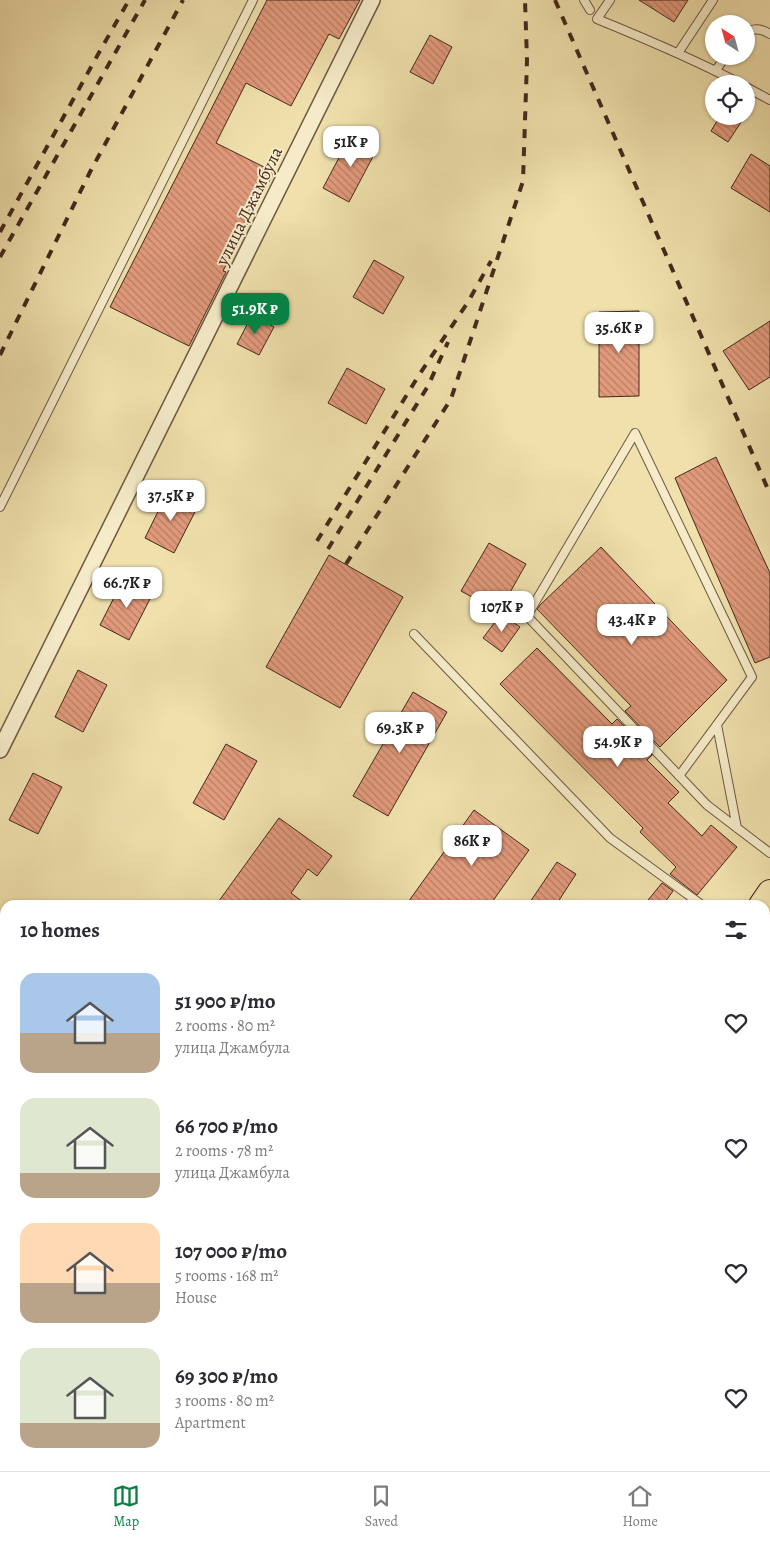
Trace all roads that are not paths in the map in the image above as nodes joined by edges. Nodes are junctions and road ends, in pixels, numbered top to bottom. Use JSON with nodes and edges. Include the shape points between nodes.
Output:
{"nodes":[{"id":1,"x":253,"y":0,"type":"edge"},
{"id":2,"x":372,"y":0,"type":"edge"},
{"id":3,"x":584,"y":0,"type":"edge"},
{"id":4,"x":610,"y":0,"type":"edge"},
{"id":5,"x":713,"y":0,"type":"edge"},
{"id":6,"x":590,"y":10,"type":"dead end"},
{"id":7,"x":755,"y":30,"type":"edge"},
{"id":8,"x":770,"y":34,"type":"edge"},
{"id":9,"x":678,"y":53,"type":"junction"},
{"id":10,"x":720,"y":65,"type":"edge"},
{"id":11,"x":716,"y":70,"type":"junction"},
{"id":12,"x":725,"y":75,"type":"edge"},
{"id":13,"x":755,"y":92,"type":"edge"},
{"id":14,"x":770,"y":100,"type":"edge"},
{"id":15,"x":0,"y":507,"type":"edge"},
{"id":16,"x":414,"y":634,"type":"dead end"},
{"id":17,"x":717,"y":724,"type":"junction"},
{"id":18,"x":0,"y":750,"type":"edge"},
{"id":19,"x":679,"y":776,"type":"junction"},
{"id":20,"x":737,"y":828,"type":"junction"},
{"id":21,"x":770,"y":853,"type":"edge"},
{"id":22,"x":695,"y":900,"type":"edge"}],
"edges":[{"from":1,"to":15,"type":"lane"},
{"from":2,"to":18,"type":"street","name":"улица Джамбула"},
{"from":3,"to":6,"type":"lane"},
{"from":4,"to":9,"type":"lane","via":[[597,20]]},
{"from":5,"to":9,"type":"lane"},
{"from":7,"to":8,"type":"lane","via":[[763,29]]},
{"from":9,"to":11,"type":"lane"},
{"from":10,"to":11,"type":"lane"},
{"from":11,"to":12,"type":"lane"},
{"from":13,"to":14,"type":"lane"},
{"from":16,"to":22,"type":"lane","via":[[610,838]]},
{"from":17,"to":19,"type":"lane"},
{"from":17,"to":19,"type":"lane","via":[[752,677],[635,433],[527,616]]},
{"from":17,"to":20,"type":"lane"},
{"from":19,"to":20,"type":"lane","via":[[707,805]]},
{"from":20,"to":21,"type":"lane"}]}
